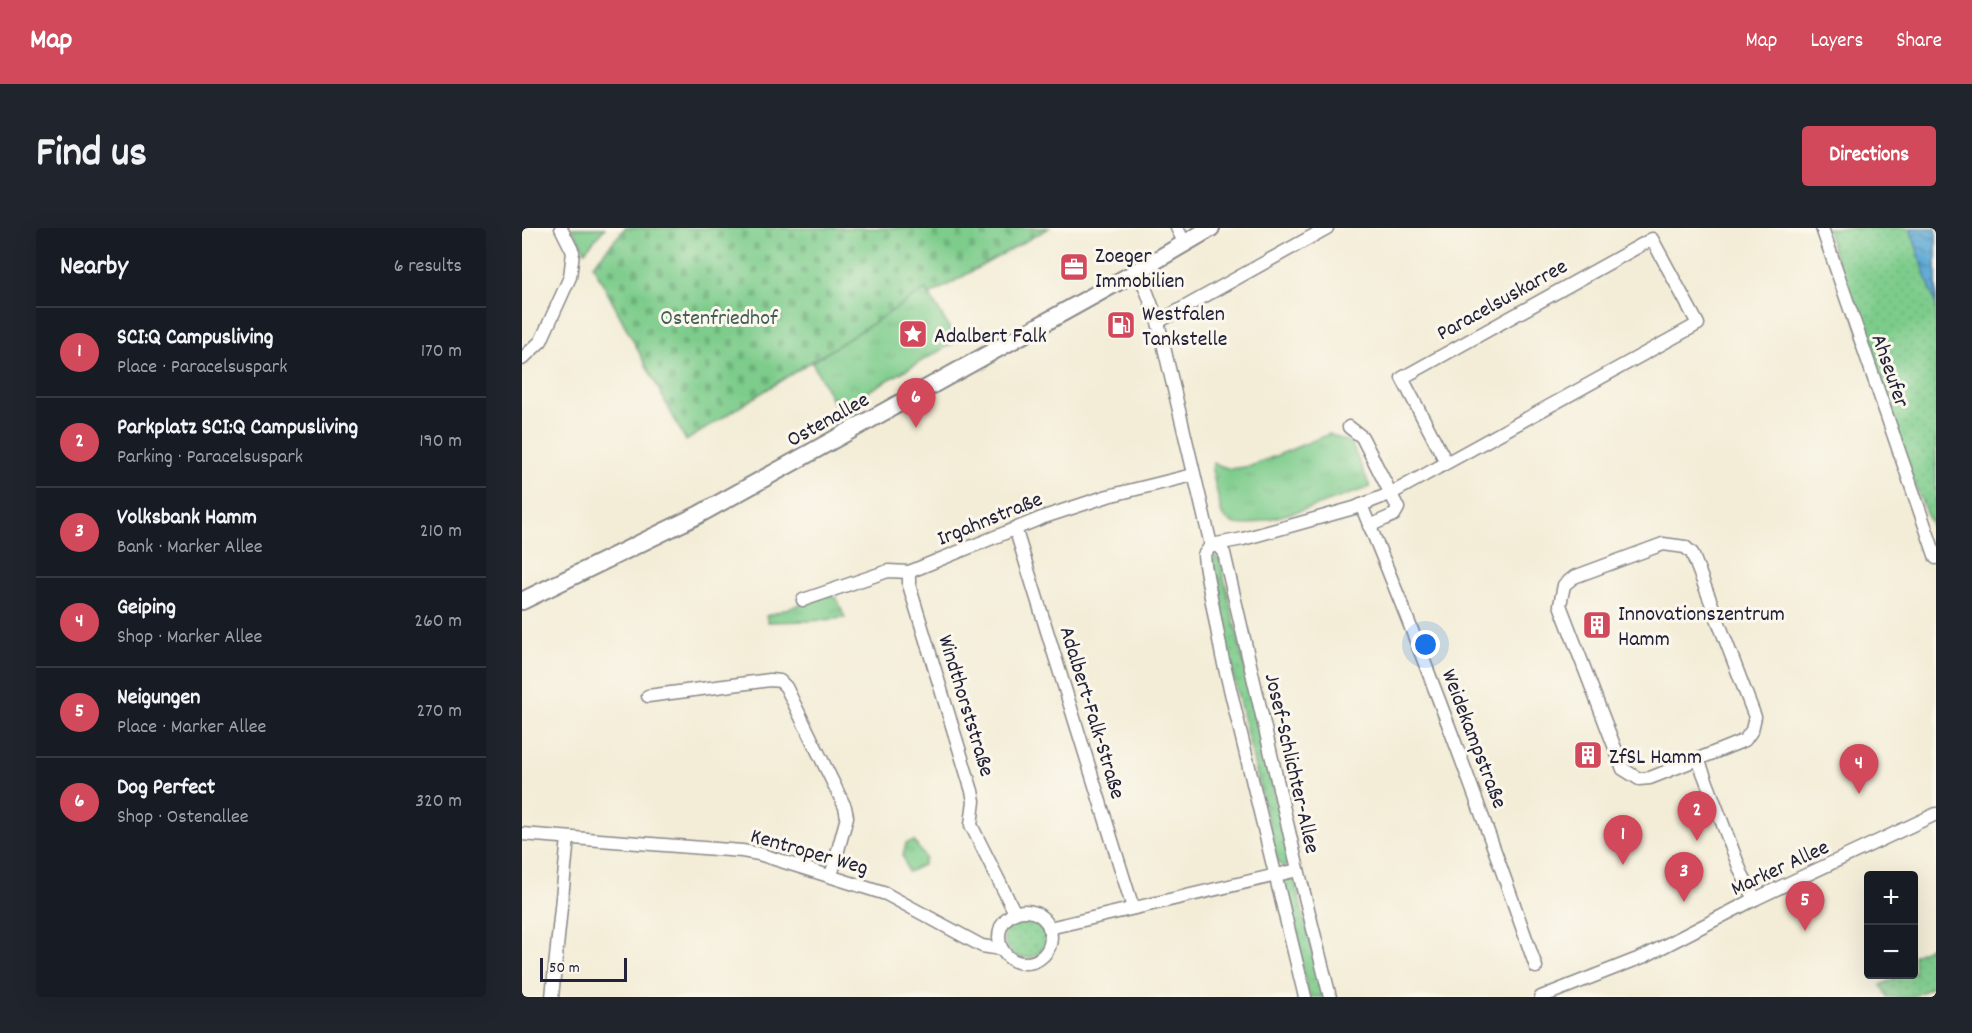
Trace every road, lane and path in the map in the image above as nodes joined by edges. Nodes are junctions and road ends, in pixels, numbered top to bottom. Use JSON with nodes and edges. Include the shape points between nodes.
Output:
{"nodes":[{"id":1,"x":561,"y":228,"type":"edge"},
{"id":2,"x":1177,"y":228,"type":"edge"},
{"id":3,"x":1211,"y":228,"type":"edge"},
{"id":4,"x":1327,"y":228,"type":"edge"},
{"id":5,"x":1822,"y":228,"type":"edge"},
{"id":6,"x":1185,"y":244,"type":"junction"},
{"id":7,"x":1136,"y":272,"type":"junction"},
{"id":8,"x":1158,"y":322,"type":"junction"},
{"id":9,"x":522,"y":359,"type":"edge"},
{"id":10,"x":1348,"y":427,"type":"dead end"},
{"id":11,"x":1446,"y":462,"type":"junction"},
{"id":12,"x":1193,"y":475,"type":"junction"},
{"id":13,"x":1396,"y":490,"type":"junction"},
{"id":14,"x":1360,"y":505,"type":"junction"},
{"id":15,"x":1369,"y":526,"type":"junction"},
{"id":16,"x":1015,"y":528,"type":"junction"},
{"id":17,"x":1211,"y":545,"type":"junction"},
{"id":18,"x":1936,"y":558,"type":"edge"},
{"id":19,"x":909,"y":572,"type":"junction"},
{"id":20,"x":803,"y":600,"type":"dead end"},
{"id":21,"x":522,"y":601,"type":"edge"},
{"id":22,"x":648,"y":696,"type":"dead end"},
{"id":23,"x":1698,"y":759,"type":"junction"},
{"id":24,"x":1936,"y":814,"type":"edge"},
{"id":25,"x":522,"y":834,"type":"edge"},
{"id":26,"x":568,"y":838,"type":"junction"},
{"id":27,"x":1298,"y":870,"type":"junction"},
{"id":28,"x":1275,"y":875,"type":"junction"},
{"id":29,"x":831,"y":876,"type":"junction"},
{"id":30,"x":1755,"y":899,"type":"junction"},
{"id":31,"x":1133,"y":908,"type":"junction"},
{"id":32,"x":1014,"y":914,"type":"junction"},
{"id":33,"x":1049,"y":928,"type":"junction"},
{"id":34,"x":1001,"y":949,"type":"junction"},
{"id":35,"x":1536,"y":967,"type":"dead end"},
{"id":36,"x":552,"y":997,"type":"edge"},
{"id":37,"x":1305,"y":997,"type":"edge"},
{"id":38,"x":1330,"y":997,"type":"edge"},
{"id":39,"x":1541,"y":997,"type":"edge"}],
"edges":[{"from":1,"to":9,"type":"street","via":[[573,252],[570,277],[541,341]]},
{"from":2,"to":6,"type":"street"},
{"from":3,"to":6,"type":"main road","name":"Ostenallee"},
{"from":4,"to":8,"type":"street"},
{"from":5,"to":18,"type":"street","name":"Ahseufer"},
{"from":6,"to":7,"type":"main road","name":"Ostenallee"},
{"from":7,"to":8,"type":"street","name":"Josef-Schlichter-Allee"},
{"from":7,"to":21,"type":"main road","name":"Ostenallee","via":[[699,515]]},
{"from":8,"to":12,"type":"street","name":"Josef-Schlichter-Allee"},
{"from":10,"to":13,"type":"street","via":[[1362,437]]},
{"from":11,"to":11,"type":"street","name":"Paracelsuskarree","via":[[1402,378],[1652,239],[1698,324]]},
{"from":11,"to":13,"type":"street","name":"Paracelsuskarree"},
{"from":12,"to":16,"type":"street","name":"Irgahnstraße","via":[[1108,496]]},
{"from":12,"to":17,"type":"street","name":"Josef-Schlichter-Allee"},
{"from":13,"to":14,"type":"street","name":"Paracelsuskarree"},
{"from":13,"to":15,"type":"street","via":[[1397,512]]},
{"from":14,"to":15,"type":"street","name":"Weidekampstraße"},
{"from":14,"to":17,"type":"street","name":"Paracelsuskarree"},
{"from":15,"to":35,"type":"street","name":"Weidekampstraße","via":[[1424,659]]},
{"from":16,"to":19,"type":"street","name":"Irgahnstraße"},
{"from":16,"to":31,"type":"street","name":"Adalbert-Falk-Straße"},
{"from":17,"to":27,"type":"street","name":"Josef-Schlichter-Allee","via":[[1224,553]]},
{"from":17,"to":28,"type":"street","name":"Josef-Schlichter-Allee","via":[[1204,555],[1222,656]]},
{"from":19,"to":20,"type":"street","name":"Irgahnstraße","via":[[888,571]]},
{"from":19,"to":32,"type":"street","name":"Windthorststraße","via":[[909,585],[975,801],[971,825]]},
{"from":22,"to":29,"type":"street","via":[[780,681],[845,807]]},
{"from":23,"to":23,"type":"street","via":[[1650,778],[1639,779],[1623,769],[1560,605],[1564,585],[1574,577],[1664,544],[1685,547],[1692,553],[1755,717],[1745,740]]},
{"from":23,"to":30,"type":"street"},
{"from":24,"to":30,"type":"street","name":"Marker Allee"},
{"from":25,"to":26,"type":"street","name":"Kentroper Weg"},
{"from":26,"to":29,"type":"street","name":"Kentroper Weg","via":[[742,851]]},
{"from":26,"to":36,"type":"street"},
{"from":27,"to":28,"type":"street"},
{"from":27,"to":38,"type":"street","name":"Josef-Schlichter-Allee"},
{"from":28,"to":31,"type":"street"},
{"from":28,"to":37,"type":"street","name":"Josef-Schlichter-Allee"},
{"from":29,"to":34,"type":"street","name":"Kentroper Weg","via":[[886,894],[982,946]]},
{"from":30,"to":39,"type":"street","name":"Marker Allee","via":[[1645,956]]},
{"from":31,"to":33,"type":"street"},
{"from":32,"to":33,"type":"street","via":[[1033,913]]},
{"from":32,"to":34,"type":"street","via":[[1000,931]]},
{"from":33,"to":34,"type":"street","via":[[1049,945],[1038,959],[1020,962]]}]}
